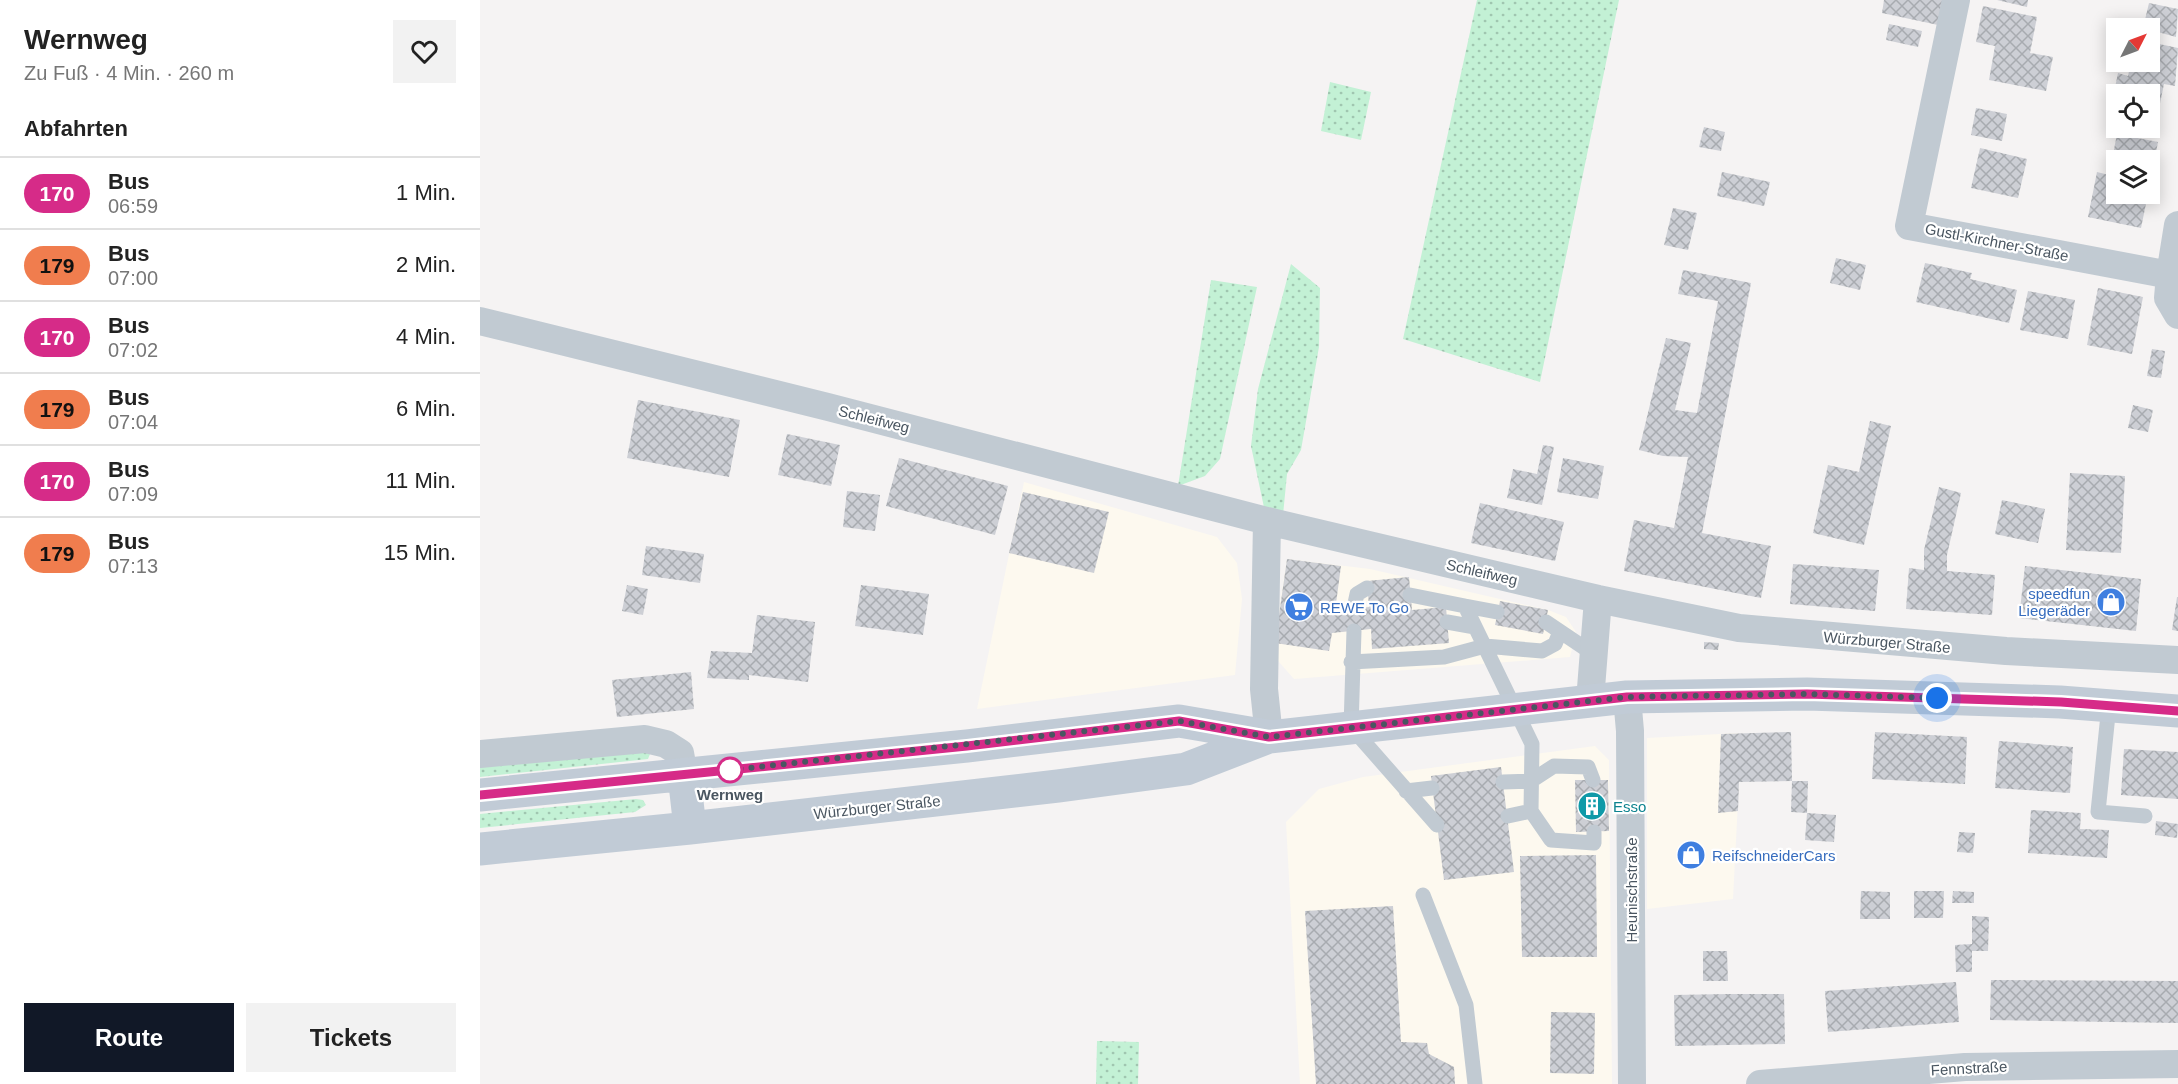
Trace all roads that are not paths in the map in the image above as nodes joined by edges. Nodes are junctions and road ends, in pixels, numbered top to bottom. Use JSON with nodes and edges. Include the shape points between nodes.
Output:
{"nodes":[{"id":1,"x":1956,"y":0,"type":"edge"},
{"id":2,"x":2178,"y":225,"type":"edge"},
{"id":3,"x":2170,"y":275,"type":"junction"},
{"id":4,"x":2178,"y":315,"type":"edge"},
{"id":5,"x":480,"y":321,"type":"edge"},
{"id":6,"x":1267,"y":521,"type":"junction"},
{"id":7,"x":1367,"y":588,"type":"dead end"},
{"id":8,"x":1410,"y":595,"type":"dead end"},
{"id":9,"x":1598,"y":599,"type":"junction"},
{"id":10,"x":1465,"y":606,"type":"junction"},
{"id":11,"x":1353,"y":608,"type":"dead end"},
{"id":12,"x":1497,"y":612,"type":"dead end"},
{"id":13,"x":1447,"y":622,"type":"dead end"},
{"id":14,"x":1546,"y":622,"type":"dead end"},
{"id":15,"x":1475,"y":627,"type":"junction"},
{"id":16,"x":1353,"y":631,"type":"dead end"},
{"id":17,"x":1560,"y":632,"type":"junction"},
{"id":18,"x":1485,"y":646,"type":"junction"},
{"id":19,"x":1592,"y":653,"type":"junction"},
{"id":20,"x":2178,"y":660,"type":"edge"},
{"id":21,"x":1351,"y":662,"type":"junction"},
{"id":22,"x":1627,"y":697,"type":"junction"},
{"id":23,"x":1590,"y":700,"type":"junction"},
{"id":24,"x":2109,"y":705,"type":"junction"},
{"id":25,"x":1514,"y":709,"type":"junction"},
{"id":26,"x":2178,"y":711,"type":"edge"},
{"id":27,"x":1351,"y":727,"type":"junction"},
{"id":28,"x":1269,"y":737,"type":"junction"},
{"id":29,"x":480,"y":754,"type":"edge"},
{"id":30,"x":684,"y":775,"type":"junction"},
{"id":31,"x":1593,"y":780,"type":"dead end"},
{"id":32,"x":1531,"y":781,"type":"junction"},
{"id":33,"x":1503,"y":782,"type":"dead end"},
{"id":34,"x":1432,"y":788,"type":"dead end"},
{"id":35,"x":1406,"y":791,"type":"junction"},
{"id":36,"x":480,"y":795,"type":"edge"},
{"id":37,"x":1531,"y":811,"type":"junction"},
{"id":38,"x":1508,"y":816,"type":"dead end"},
{"id":39,"x":2145,"y":816,"type":"dead end"},
{"id":40,"x":1437,"y":825,"type":"dead end"},
{"id":41,"x":690,"y":828,"type":"junction"},
{"id":42,"x":1594,"y":832,"type":"dead end"},
{"id":43,"x":481,"y":849,"type":"edge"},
{"id":44,"x":1423,"y":895,"type":"dead end"},
{"id":45,"x":2178,"y":1064,"type":"edge"},
{"id":46,"x":1475,"y":1084,"type":"edge"},
{"id":47,"x":1632,"y":1084,"type":"edge"},
{"id":48,"x":1760,"y":1084,"type":"edge"}],
"edges":[{"from":1,"to":3,"type":"street","name":"Gustl-Kirchner-Straße","via":[[1909,226]]},
{"from":2,"to":3,"type":"street"},
{"from":3,"to":4,"type":"street","via":[[2168,298]]},
{"from":5,"to":6,"type":"street","name":"Schleifweg"},
{"from":6,"to":9,"type":"street","name":"Schleifweg"},
{"from":6,"to":28,"type":"street","via":[[1264,689]]},
{"from":7,"to":11,"type":"lane","via":[[1357,594]]},
{"from":8,"to":10,"type":"lane"},
{"from":9,"to":19,"type":"street"},
{"from":9,"to":20,"type":"street","name":"Würzburger Straße","via":[[1781,633]]},
{"from":10,"to":12,"type":"lane"},
{"from":10,"to":15,"type":"lane"},
{"from":13,"to":15,"type":"lane"},
{"from":14,"to":17,"type":"lane"},
{"from":15,"to":18,"type":"lane"},
{"from":16,"to":21,"type":"lane"},
{"from":17,"to":18,"type":"lane","via":[[1555,644],[1542,651]]},
{"from":17,"to":19,"type":"lane"},
{"from":18,"to":21,"type":"lane","via":[[1444,657]]},
{"from":18,"to":25,"type":"lane"},
{"from":19,"to":23,"type":"street"},
{"from":21,"to":27,"type":"lane"},
{"from":22,"to":23,"type":"main road","name":"Würzburger Straße"},
{"from":22,"to":24,"type":"main road","name":"Würzburger Straße","via":[[1807,694]]},
{"from":22,"to":47,"type":"street","name":"Heunischstraße"},
{"from":23,"to":25,"type":"main road","name":"Würzburger Straße"},
{"from":24,"to":26,"type":"main road","name":"Würzburger Straße"},
{"from":24,"to":39,"type":"lane","via":[[2098,812]]},
{"from":25,"to":27,"type":"main road","name":"Würzburger Straße"},
{"from":25,"to":32,"type":"lane","via":[[1532,744]]},
{"from":27,"to":28,"type":"main road","name":"Würzburger Straße"},
{"from":27,"to":35,"type":"lane"},
{"from":28,"to":30,"type":"main road","name":"Würzburger Straße","via":[[1179,721]]},
{"from":28,"to":41,"type":"main road","name":"Würzburger Straße","via":[[1186,769]]},
{"from":29,"to":30,"type":"street","via":[[645,739],[666,744],[680,753]]},
{"from":30,"to":36,"type":"main road","name":"Würzburger Straße"},
{"from":30,"to":41,"type":"main road"},
{"from":31,"to":32,"type":"lane","via":[[1588,767],[1554,766]]},
{"from":32,"to":33,"type":"lane"},
{"from":32,"to":37,"type":"lane"},
{"from":34,"to":35,"type":"lane"},
{"from":35,"to":40,"type":"lane"},
{"from":37,"to":38,"type":"lane"},
{"from":37,"to":42,"type":"lane","via":[[1551,840],[1594,843]]},
{"from":41,"to":43,"type":"main road","name":"Würzburger Straße"},
{"from":44,"to":46,"type":"lane","via":[[1466,1005]]},
{"from":45,"to":48,"type":"street","name":"Fennstraße","via":[[1965,1066]]}]}
